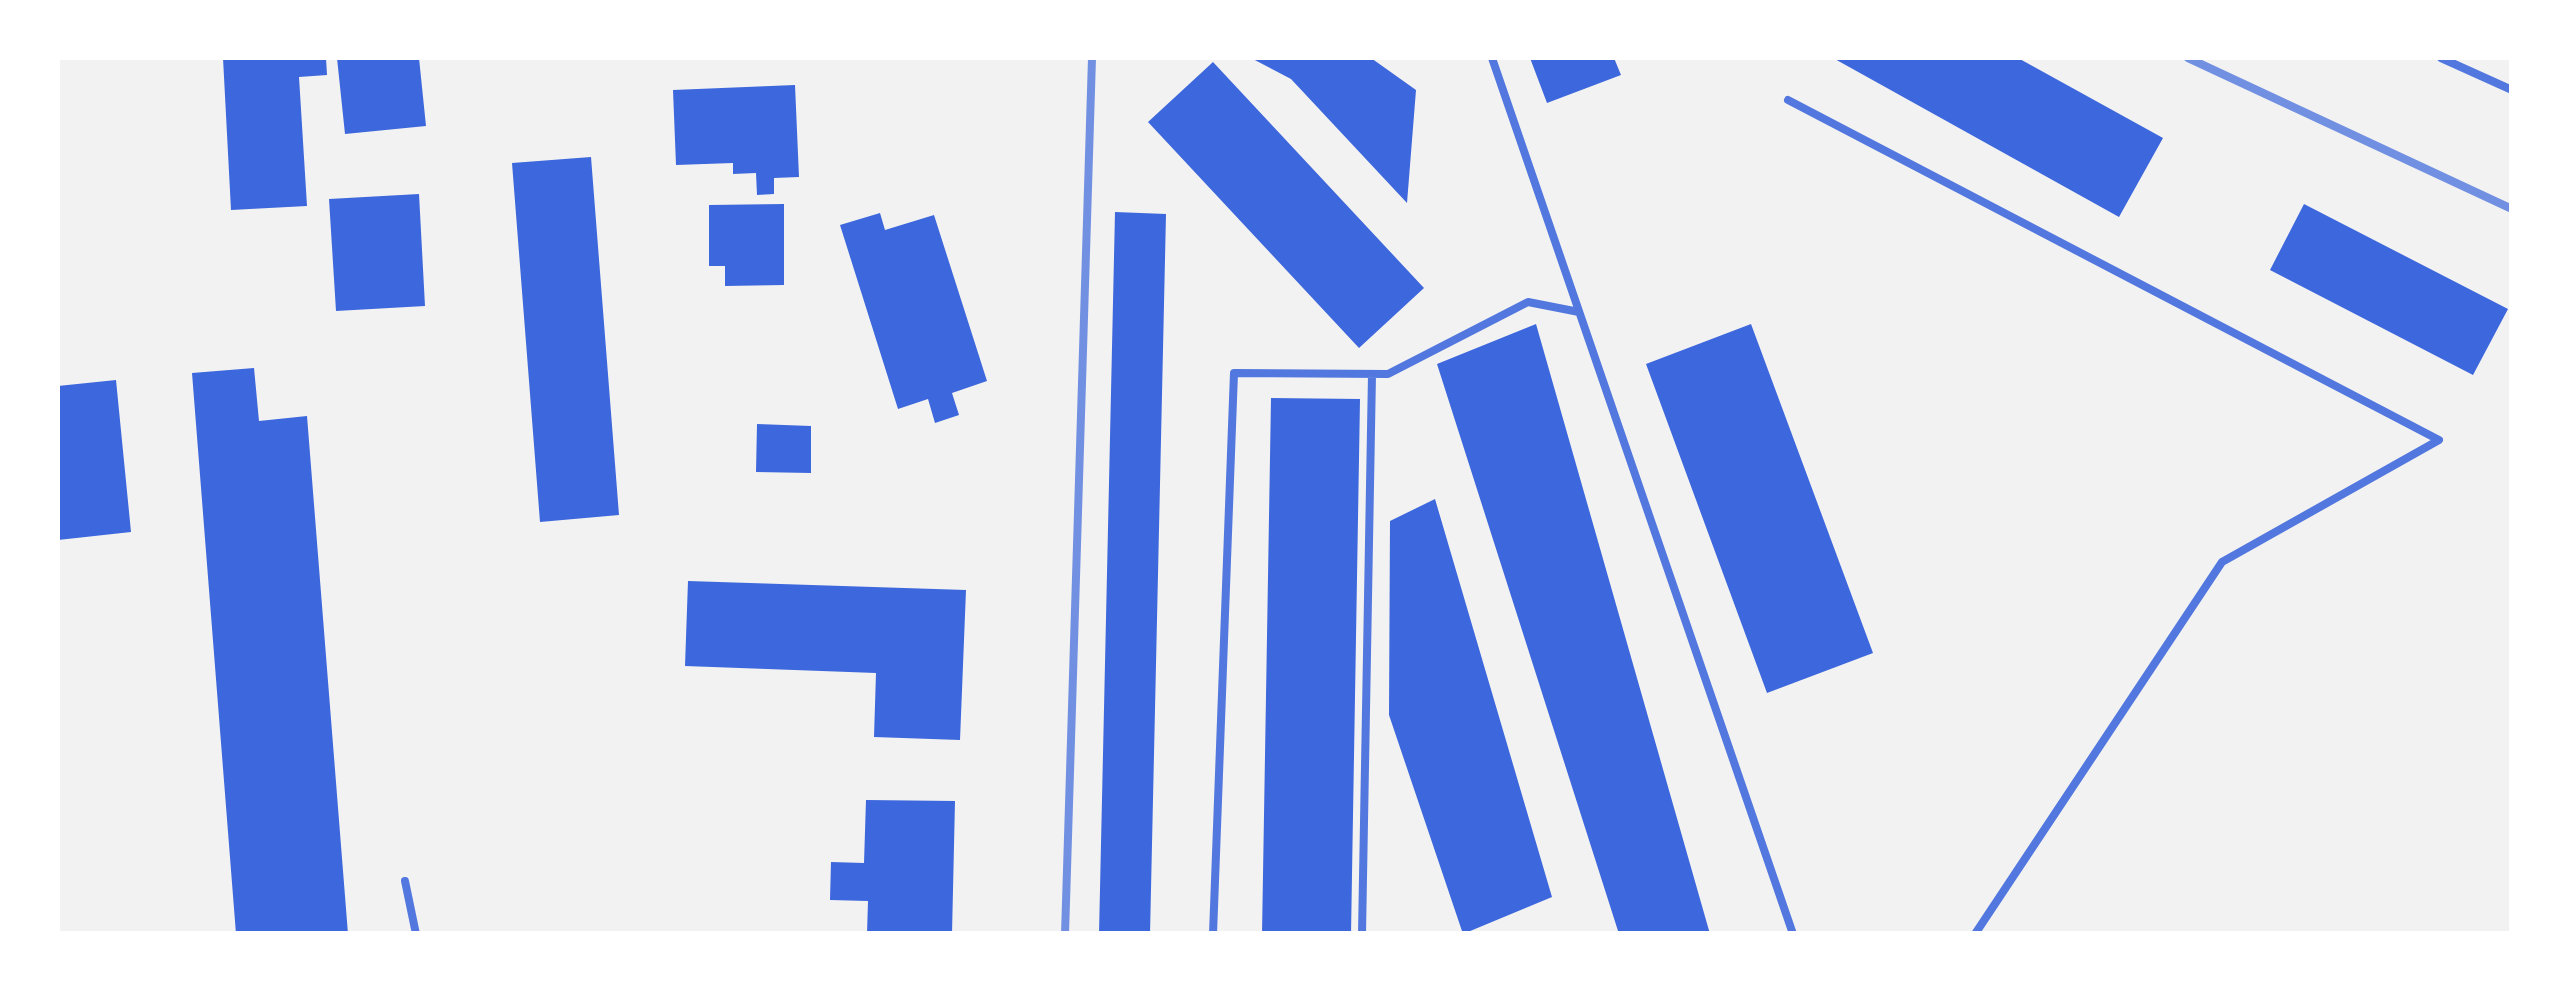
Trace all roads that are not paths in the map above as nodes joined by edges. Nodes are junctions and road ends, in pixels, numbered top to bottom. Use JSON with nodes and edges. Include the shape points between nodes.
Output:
{"nodes":[{"id":1,"x":1492,"y":58,"type":"edge"},
{"id":2,"x":2441,"y":58,"type":"edge"},
{"id":3,"x":2512,"y":90,"type":"edge"},
{"id":4,"x":1788,"y":100,"type":"dead end"},
{"id":5,"x":1580,"y":312,"type":"junction"},
{"id":6,"x":1372,"y":374,"type":"junction"},
{"id":7,"x":405,"y":882,"type":"dead end"},
{"id":8,"x":416,"y":934,"type":"edge"},
{"id":9,"x":1213,"y":934,"type":"edge"},
{"id":10,"x":1362,"y":934,"type":"edge"},
{"id":11,"x":1793,"y":934,"type":"edge"},
{"id":12,"x":1975,"y":934,"type":"edge"}],
"edges":[{"from":1,"to":5,"type":"lane"},
{"from":2,"to":3,"type":"lane"},
{"from":4,"to":12,"type":"lane","via":[[2439,440],[2222,562]]},
{"from":5,"to":6,"type":"lane","via":[[1528,302],[1388,374]]},
{"from":5,"to":11,"type":"lane"},
{"from":6,"to":9,"type":"lane","via":[[1234,372]]},
{"from":6,"to":10,"type":"lane"},
{"from":7,"to":8,"type":"lane"}]}
